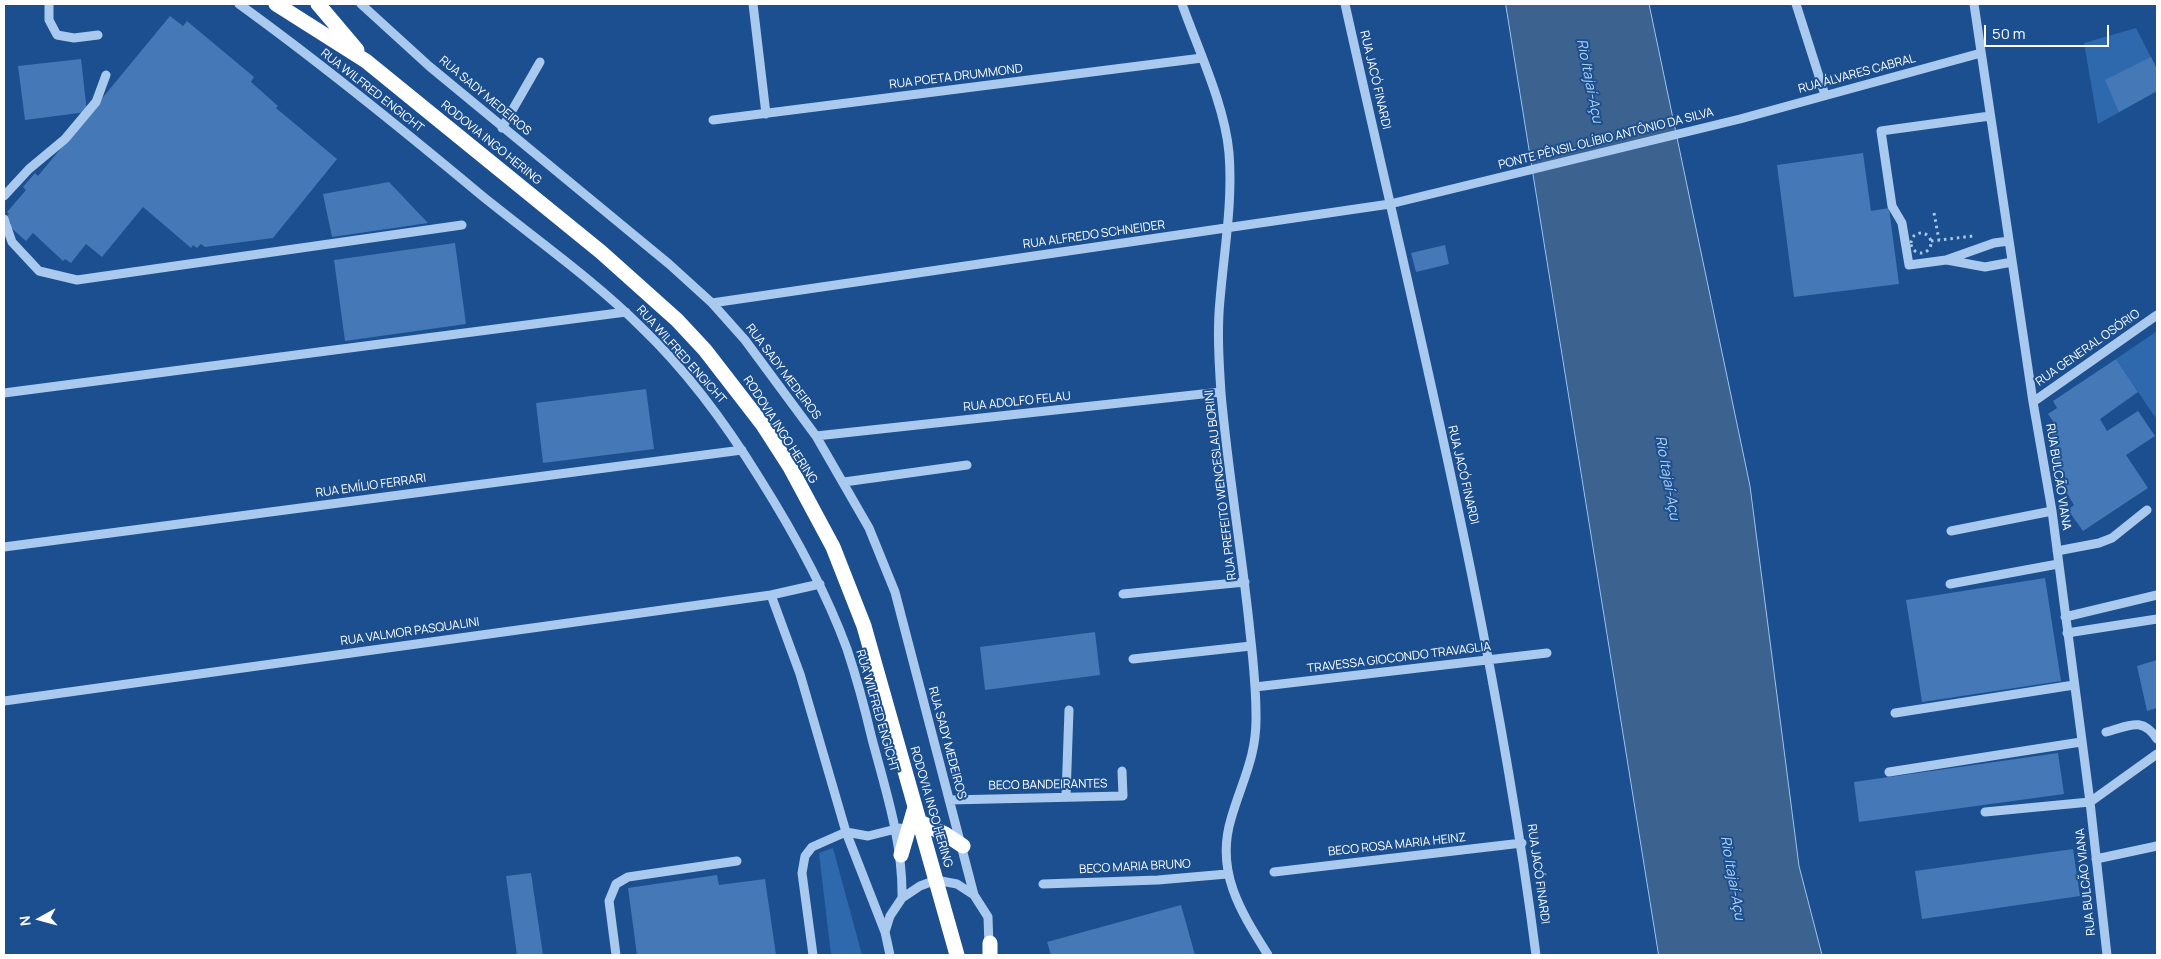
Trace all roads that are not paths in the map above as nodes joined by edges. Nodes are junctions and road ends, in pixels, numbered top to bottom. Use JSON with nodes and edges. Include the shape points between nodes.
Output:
{"nodes":[{"id":1,"x":50,"y":4,"type":"edge"},
{"id":2,"x":239,"y":4,"type":"edge"},
{"id":3,"x":276,"y":4,"type":"edge"},
{"id":4,"x":318,"y":4,"type":"edge"},
{"id":5,"x":361,"y":4,"type":"edge"},
{"id":6,"x":753,"y":4,"type":"edge"},
{"id":7,"x":1182,"y":4,"type":"edge"},
{"id":8,"x":1345,"y":4,"type":"edge"},
{"id":9,"x":1796,"y":4,"type":"edge"},
{"id":10,"x":1974,"y":4,"type":"edge"},
{"id":11,"x":98,"y":34,"type":"dead end"},
{"id":12,"x":1980,"y":54,"type":"junction"},
{"id":13,"x":1202,"y":58,"type":"junction"},
{"id":14,"x":366,"y":60,"type":"junction"},
{"id":15,"x":540,"y":62,"type":"dead end"},
{"id":16,"x":106,"y":75,"type":"dead end"},
{"id":17,"x":1825,"y":95,"type":"junction"},
{"id":18,"x":766,"y":114,"type":"junction"},
{"id":19,"x":1990,"y":116,"type":"junction"},
{"id":20,"x":1740,"y":119,"type":"joint"},
{"id":21,"x":713,"y":120,"type":"dead end"},
{"id":22,"x":502,"y":128,"type":"junction"},
{"id":23,"x":1479,"y":183,"type":"joint"},
{"id":24,"x":4,"y":196,"type":"edge"},
{"id":25,"x":1390,"y":204,"type":"junction"},
{"id":26,"x":4,"y":219,"type":"edge"},
{"id":27,"x":462,"y":225,"type":"dead end"},
{"id":28,"x":1228,"y":228,"type":"junction"},
{"id":29,"x":2008,"y":241,"type":"junction"},
{"id":30,"x":1946,"y":260,"type":"junction"},
{"id":31,"x":2012,"y":262,"type":"junction"},
{"id":32,"x":712,"y":303,"type":"junction"},
{"id":33,"x":626,"y":312,"type":"junction"},
{"id":34,"x":2157,"y":314,"type":"edge"},
{"id":35,"x":1221,"y":392,"type":"junction"},
{"id":36,"x":4,"y":393,"type":"edge"},
{"id":37,"x":2033,"y":402,"type":"junction"},
{"id":38,"x":816,"y":436,"type":"junction"},
{"id":39,"x":742,"y":450,"type":"junction"},
{"id":40,"x":967,"y":465,"type":"dead end"},
{"id":41,"x":844,"y":482,"type":"junction"},
{"id":42,"x":2147,"y":510,"type":"dead end"},
{"id":43,"x":2052,"y":511,"type":"junction"},
{"id":44,"x":1951,"y":531,"type":"dead end"},
{"id":45,"x":4,"y":547,"type":"edge"},
{"id":46,"x":2057,"y":551,"type":"junction"},
{"id":47,"x":2058,"y":564,"type":"junction"},
{"id":48,"x":1245,"y":582,"type":"junction"},
{"id":49,"x":820,"y":584,"type":"junction"},
{"id":50,"x":1950,"y":584,"type":"dead end"},
{"id":51,"x":1123,"y":594,"type":"dead end"},
{"id":52,"x":771,"y":595,"type":"junction"},
{"id":53,"x":2157,"y":595,"type":"edge"},
{"id":54,"x":2065,"y":617,"type":"junction"},
{"id":55,"x":2157,"y":619,"type":"edge"},
{"id":56,"x":2067,"y":633,"type":"junction"},
{"id":57,"x":1251,"y":646,"type":"junction"},
{"id":58,"x":1546,"y":653,"type":"dead end"},
{"id":59,"x":1133,"y":659,"type":"dead end"},
{"id":60,"x":1489,"y":660,"type":"junction"},
{"id":61,"x":2074,"y":685,"type":"junction"},
{"id":62,"x":1255,"y":687,"type":"junction"},
{"id":63,"x":4,"y":701,"type":"edge"},
{"id":64,"x":1070,"y":710,"type":"dead end"},
{"id":65,"x":1895,"y":712,"type":"dead end"},
{"id":66,"x":2106,"y":732,"type":"dead end"},
{"id":67,"x":2157,"y":739,"type":"edge"},
{"id":68,"x":2082,"y":742,"type":"junction"},
{"id":69,"x":2157,"y":754,"type":"edge"},
{"id":70,"x":1122,"y":771,"type":"dead end"},
{"id":71,"x":1889,"y":772,"type":"dead end"},
{"id":72,"x":1066,"y":796,"type":"junction"},
{"id":73,"x":949,"y":800,"type":"junction"},
{"id":74,"x":2090,"y":802,"type":"junction"},
{"id":75,"x":1986,"y":812,"type":"dead end"},
{"id":76,"x":908,"y":826,"type":"junction"},
{"id":77,"x":846,"y":832,"type":"junction"},
{"id":78,"x":1522,"y":843,"type":"junction"},
{"id":79,"x":963,"y":846,"type":"junction"},
{"id":80,"x":2157,"y":846,"type":"edge"},
{"id":81,"x":901,"y":855,"type":"joint"},
{"id":82,"x":2096,"y":859,"type":"junction"},
{"id":83,"x":736,"y":861,"type":"dead end"},
{"id":84,"x":1274,"y":872,"type":"dead end"},
{"id":85,"x":1228,"y":874,"type":"junction"},
{"id":86,"x":936,"y":880,"type":"junction"},
{"id":87,"x":1043,"y":884,"type":"dead end"},
{"id":88,"x":974,"y":895,"type":"junction"},
{"id":89,"x":902,"y":898,"type":"junction"},
{"id":90,"x":885,"y":932,"type":"junction"},
{"id":91,"x":988,"y":951,"type":"edge"},
{"id":92,"x":616,"y":955,"type":"edge"},
{"id":93,"x":813,"y":955,"type":"edge"},
{"id":94,"x":890,"y":955,"type":"edge"},
{"id":95,"x":957,"y":955,"type":"edge"},
{"id":96,"x":1268,"y":955,"type":"edge"},
{"id":97,"x":1536,"y":955,"type":"edge"},
{"id":98,"x":2107,"y":955,"type":"edge"}],
"edges":[{"from":1,"to":11,"type":"street","via":[[49,20],[57,35],[74,38]]},
{"from":2,"to":33,"type":"street","name":"RUA WILFRED ENGICHT","via":[[416,141]]},
{"from":3,"to":14,"type":"highway","name":"RODOVIA INGO HERING"},
{"from":4,"to":14,"type":"highway","name":"RODOVIA INGO HERING"},
{"from":5,"to":22,"type":"street","name":"RUA SADY MEDEIROS"},
{"from":6,"to":18,"type":"street"},
{"from":7,"to":13,"type":"street","name":"RUA PREFEITO WENCESLAU BORINI"},
{"from":8,"to":25,"type":"street","name":"RUA JACÓ FINARDI"},
{"from":9,"to":17,"type":"street"},
{"from":10,"to":12,"type":"street","name":"RUA BULCÃO VIANA"},
{"from":12,"to":17,"type":"street","name":"RUA ÁLVARES CABRAL"},
{"from":12,"to":19,"type":"street","name":"RUA BULCÃO VIANA"},
{"from":13,"to":18,"type":"street","name":"RUA POETA DRUMMOND"},
{"from":13,"to":28,"type":"street","name":"RUA PREFEITO WENCESLAU BORINI","via":[[1218,104],[1229,152]]},
{"from":14,"to":76,"type":"highway","name":"RODOVIA INGO HERING","via":[[642,287],[705,350],[733,384],[790,467],[832,547],[864,626],[915,806]]},
{"from":15,"to":22,"type":"street"},
{"from":16,"to":24,"type":"street","via":[[96,102],[65,139],[29,169]]},
{"from":17,"to":20,"type":"street","name":"RUA ÁLVARES CABRAL"},
{"from":18,"to":21,"type":"street","name":"RUA POETA DRUMMOND"},
{"from":19,"to":29,"type":"street","name":"RUA BULCÃO VIANA"},
{"from":19,"to":30,"type":"street","via":[[1881,131],[1892,206],[1902,223],[1909,265]]},
{"from":20,"to":23,"type":"street","name":"PONTE PÊNSIL OLÍBIO ANTÔNIO DA SILVA"},
{"from":22,"to":32,"type":"street","name":"RUA SADY MEDEIROS"},
{"from":23,"to":25,"type":"street","name":"RUA ALFREDO SCHNEIDER"},
{"from":25,"to":28,"type":"street","name":"RUA ALFREDO SCHNEIDER"},
{"from":25,"to":60,"type":"street","name":"RUA JACÓ FINARDI"},
{"from":26,"to":27,"type":"street","via":[[12,242],[39,271],[77,280]]},
{"from":28,"to":32,"type":"street","name":"RUA ALFREDO SCHNEIDER"},
{"from":28,"to":35,"type":"street","name":"RUA PREFEITO WENCESLAU BORINI","via":[[1219,327]]},
{"from":29,"to":30,"type":"street"},
{"from":29,"to":31,"type":"street","name":"RUA BULCÃO VIANA"},
{"from":30,"to":31,"type":"street","via":[[1985,268]]},
{"from":31,"to":37,"type":"street","name":"RUA BULCÃO VIANA"},
{"from":32,"to":38,"type":"street","name":"RUA SADY MEDEIROS"},
{"from":33,"to":36,"type":"street"},
{"from":33,"to":39,"type":"street","name":"RUA WILFRED ENGICHT","via":[[701,392]]},
{"from":34,"to":37,"type":"street","name":"RUA GENERAL OSÓRIO"},
{"from":35,"to":38,"type":"street","name":"RUA ADOLFO FELAU"},
{"from":35,"to":48,"type":"street","name":"RUA PREFEITO WENCESLAU BORINI"},
{"from":37,"to":43,"type":"street","name":"RUA BULCÃO VIANA"},
{"from":38,"to":41,"type":"street","name":"RUA SADY MEDEIROS"},
{"from":39,"to":45,"type":"street","name":"RUA EMÍLIO FERRARI"},
{"from":39,"to":49,"type":"street","name":"RUA WILFRED ENGICHT"},
{"from":40,"to":41,"type":"street"},
{"from":41,"to":73,"type":"street","name":"RUA SADY MEDEIROS","via":[[868,528],[894,592]]},
{"from":42,"to":46,"type":"street","via":[[2112,538]]},
{"from":43,"to":44,"type":"street"},
{"from":43,"to":46,"type":"street","name":"RUA BULCÃO VIANA"},
{"from":46,"to":47,"type":"street","name":"RUA BULCÃO VIANA"},
{"from":47,"to":50,"type":"street"},
{"from":47,"to":54,"type":"street","name":"RUA BULCÃO VIANA"},
{"from":48,"to":51,"type":"street"},
{"from":48,"to":57,"type":"street","name":"RUA PREFEITO WENCESLAU BORINI"},
{"from":49,"to":52,"type":"street","name":"RUA VALMOR PASQUALINI"},
{"from":49,"to":76,"type":"street","name":"RUA WILFRED ENGICHT","via":[[847,650]]},
{"from":52,"to":63,"type":"street","name":"RUA VALMOR PASQUALINI"},
{"from":52,"to":77,"type":"street","via":[[800,674]]},
{"from":53,"to":54,"type":"street"},
{"from":54,"to":56,"type":"street","name":"RUA BULCÃO VIANA"},
{"from":55,"to":56,"type":"street"},
{"from":56,"to":61,"type":"street","name":"RUA BULCÃO VIANA"},
{"from":57,"to":59,"type":"street"},
{"from":57,"to":62,"type":"street","name":"RUA PREFEITO WENCESLAU BORINI"},
{"from":58,"to":60,"type":"street","name":"TRAVESSA GIOCONDO TRAVAGLIA"},
{"from":60,"to":62,"type":"street","name":"TRAVESSA GIOCONDO TRAVAGLIA"},
{"from":60,"to":78,"type":"street","name":"RUA JACÓ FINARDI"},
{"from":61,"to":65,"type":"street"},
{"from":61,"to":68,"type":"street","name":"RUA BULCÃO VIANA"},
{"from":62,"to":85,"type":"street","name":"RUA PREFEITO WENCESLAU BORINI","via":[[1253,755],[1227,835]]},
{"from":64,"to":72,"type":"street"},
{"from":66,"to":67,"type":"street","via":[[2143,725]]},
{"from":68,"to":71,"type":"street"},
{"from":68,"to":74,"type":"street","name":"RUA BULCÃO VIANA"},
{"from":69,"to":74,"type":"street"},
{"from":70,"to":72,"type":"street","name":"BECO BANDEIRANTES","via":[[1123,796]]},
{"from":72,"to":73,"type":"street","name":"BECO BANDEIRANTES"},
{"from":73,"to":79,"type":"street","name":"RUA SADY MEDEIROS"},
{"from":74,"to":75,"type":"street"},
{"from":74,"to":82,"type":"street","name":"RUA BULCÃO VIANA"},
{"from":76,"to":77,"type":"street","via":[[868,836]]},
{"from":76,"to":79,"type":"highway","via":[[944,834]]},
{"from":76,"to":81,"type":"highway"},
{"from":76,"to":86,"type":"highway","name":"RODOVIA INGO HERING"},
{"from":77,"to":90,"type":"street"},
{"from":77,"to":93,"type":"street","via":[[812,847],[805,856],[802,873]]},
{"from":78,"to":84,"type":"street","name":"BECO ROSA MARIA HEINZ"},
{"from":78,"to":97,"type":"street","name":"RUA JACÓ FINARDI"},
{"from":79,"to":88,"type":"street","name":"RUA SADY MEDEIROS"},
{"from":80,"to":82,"type":"street"},
{"from":81,"to":89,"type":"street"},
{"from":82,"to":98,"type":"street","name":"RUA BULCÃO VIANA"},
{"from":83,"to":92,"type":"street","via":[[628,878],[616,884],[609,900]]},
{"from":85,"to":87,"type":"street","name":"BECO MARIA BRUNO"},
{"from":85,"to":96,"type":"street","name":"RUA PREFEITO WENCESLAU BORINI","via":[[1241,912]]},
{"from":86,"to":88,"type":"street","via":[[957,884]]},
{"from":86,"to":89,"type":"street"},
{"from":86,"to":95,"type":"highway","name":"RODOVIA INGO HERING"},
{"from":88,"to":91,"type":"street","via":[[988,917]]},
{"from":89,"to":90,"type":"street","via":[[890,916]]},
{"from":90,"to":94,"type":"street"}]}
